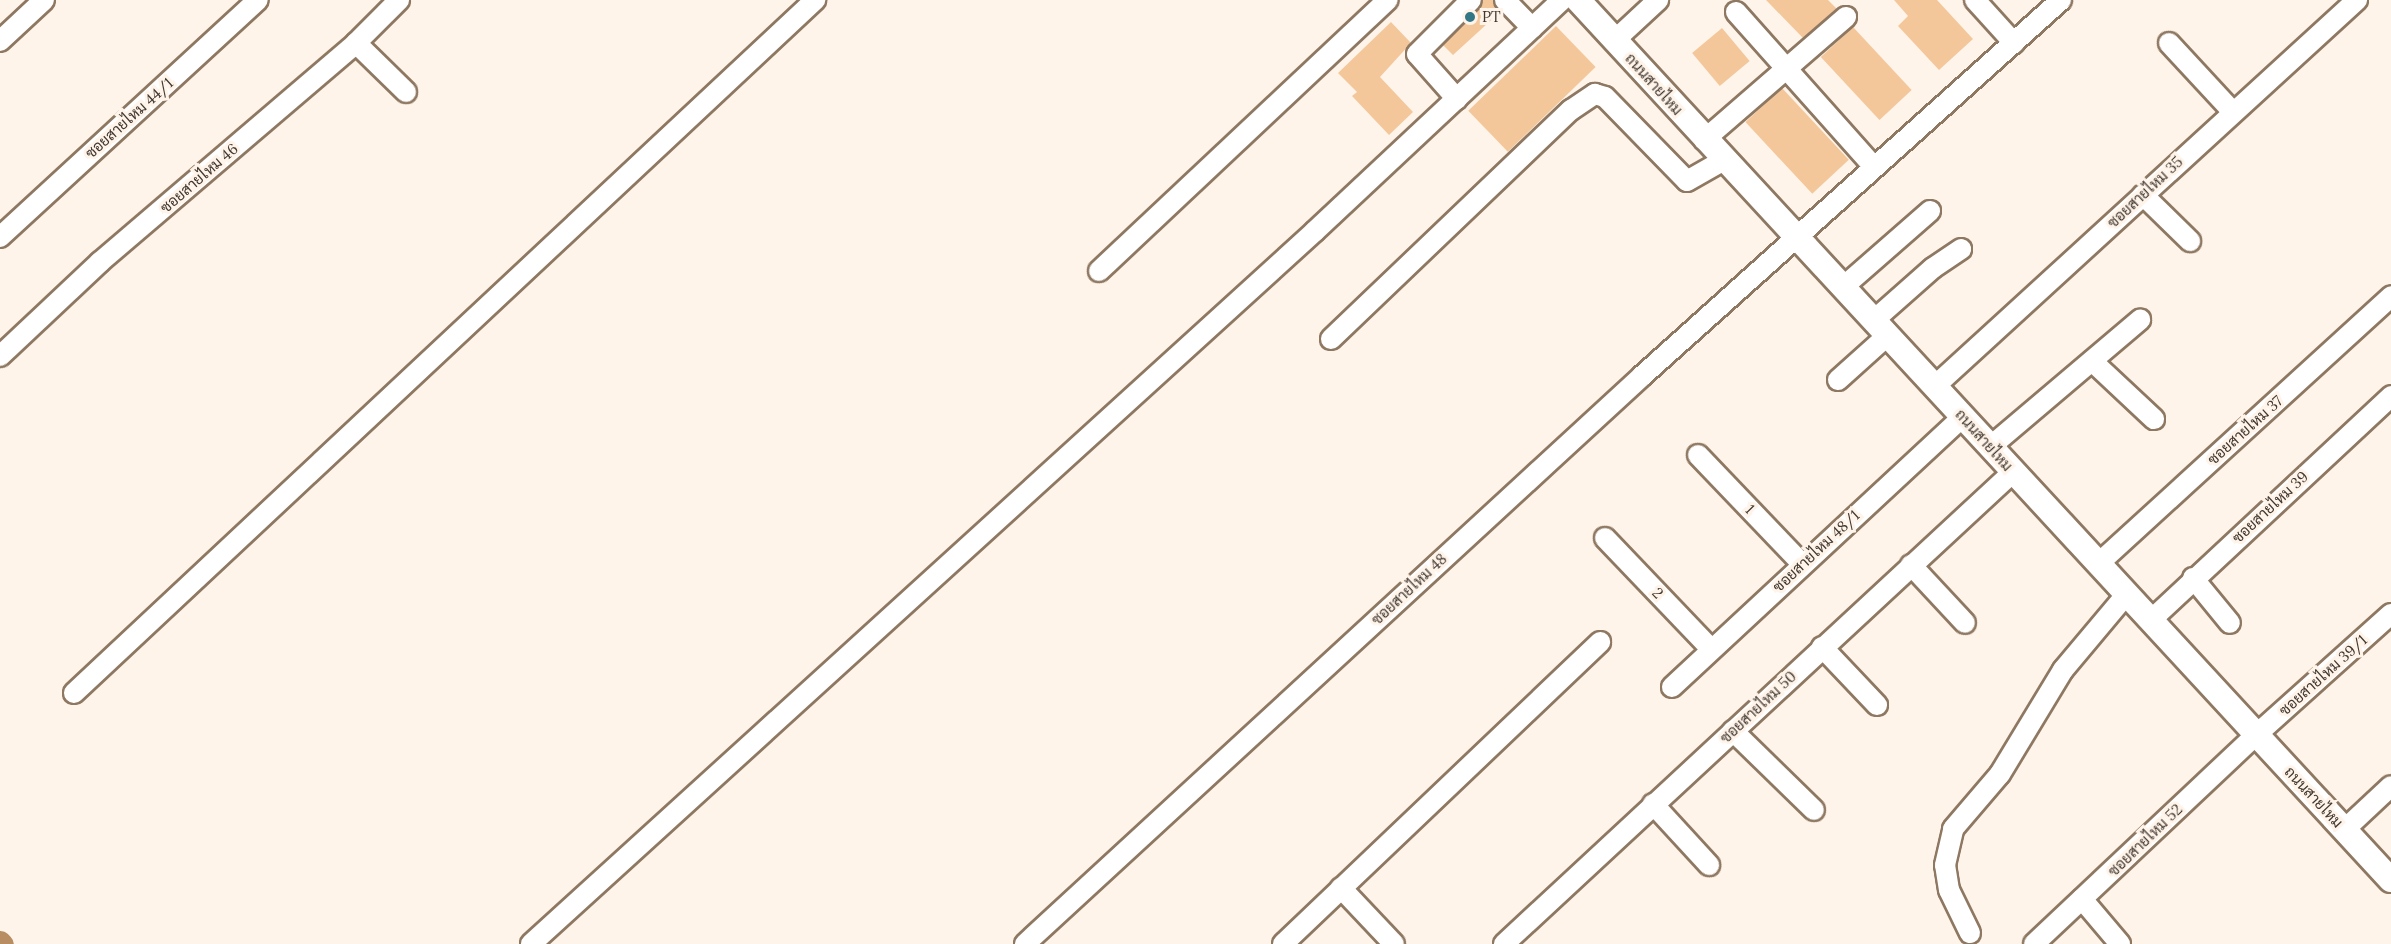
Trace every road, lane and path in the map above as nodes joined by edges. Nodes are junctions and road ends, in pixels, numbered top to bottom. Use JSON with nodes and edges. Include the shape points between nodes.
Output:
{"nodes":[{"id":1,"x":44,"y":0,"type":"edge"},
{"id":2,"x":258,"y":0,"type":"edge"},
{"id":3,"x":399,"y":0,"type":"edge"},
{"id":4,"x":815,"y":0,"type":"edge"},
{"id":5,"x":1388,"y":0,"type":"edge"},
{"id":6,"x":1471,"y":0,"type":"edge"},
{"id":7,"x":1505,"y":0,"type":"edge"},
{"id":8,"x":1562,"y":0,"type":"edge"},
{"id":9,"x":1578,"y":0,"type":"edge"},
{"id":10,"x":1658,"y":0,"type":"edge"},
{"id":11,"x":1975,"y":0,"type":"edge"},
{"id":12,"x":2061,"y":0,"type":"edge"},
{"id":13,"x":2357,"y":0,"type":"edge"},
{"id":14,"x":1736,"y":12,"type":"dead end"},
{"id":15,"x":1846,"y":17,"type":"dead end"},
{"id":16,"x":1532,"y":28,"type":"junction"},
{"id":17,"x":0,"y":40,"type":"edge"},
{"id":18,"x":1615,"y":40,"type":"junction"},
{"id":19,"x":356,"y":43,"type":"junction"},
{"id":20,"x":2014,"y":43,"type":"junction"},
{"id":21,"x":2169,"y":43,"type":"dead end"},
{"id":22,"x":1786,"y":67,"type":"junction"},
{"id":23,"x":406,"y":92,"type":"dead end"},
{"id":24,"x":1457,"y":99,"type":"junction"},
{"id":25,"x":2233,"y":112,"type":"junction"},
{"id":26,"x":1704,"y":140,"type":"junction"},
{"id":27,"x":1724,"y":160,"type":"junction"},
{"id":28,"x":1873,"y":166,"type":"junction"},
{"id":29,"x":2143,"y":195,"type":"junction"},
{"id":30,"x":1930,"y":211,"type":"dead end"},
{"id":31,"x":1795,"y":236,"type":"junction"},
{"id":32,"x":0,"y":237,"type":"edge"},
{"id":33,"x":2190,"y":241,"type":"dead end"},
{"id":34,"x":1961,"y":249,"type":"dead end"},
{"id":35,"x":1099,"y":271,"type":"dead end"},
{"id":36,"x":1842,"y":288,"type":"junction"},
{"id":37,"x":2391,"y":296,"type":"edge"},
{"id":38,"x":2140,"y":320,"type":"dead end"},
{"id":39,"x":1880,"y":329,"type":"junction"},
{"id":40,"x":1331,"y":339,"type":"dead end"},
{"id":41,"x":0,"y":356,"type":"edge"},
{"id":42,"x":2092,"y":361,"type":"junction"},
{"id":43,"x":1838,"y":380,"type":"dead end"},
{"id":44,"x":1935,"y":386,"type":"junction"},
{"id":45,"x":2391,"y":396,"type":"edge"},
{"id":46,"x":1963,"y":417,"type":"junction"},
{"id":47,"x":2154,"y":419,"type":"dead end"},
{"id":48,"x":1990,"y":447,"type":"junction"},
{"id":49,"x":1698,"y":455,"type":"dead end"},
{"id":50,"x":2013,"y":472,"type":"junction"},
{"id":51,"x":1605,"y":538,"type":"dead end"},
{"id":52,"x":1802,"y":564,"type":"junction"},
{"id":53,"x":2098,"y":564,"type":"junction"},
{"id":54,"x":1911,"y":565,"type":"junction"},
{"id":55,"x":2193,"y":578,"type":"junction"},
{"id":56,"x":2126,"y":595,"type":"junction"},
{"id":57,"x":2391,"y":614,"type":"edge"},
{"id":58,"x":2150,"y":621,"type":"junction"},
{"id":59,"x":1965,"y":623,"type":"dead end"},
{"id":60,"x":2230,"y":623,"type":"dead end"},
{"id":61,"x":1600,"y":642,"type":"dead end"},
{"id":62,"x":1822,"y":647,"type":"junction"},
{"id":63,"x":1711,"y":649,"type":"junction"},
{"id":64,"x":1672,"y":687,"type":"dead end"},
{"id":65,"x":74,"y":693,"type":"dead end"},
{"id":66,"x":1877,"y":705,"type":"dead end"},
{"id":67,"x":1733,"y":731,"type":"junction"},
{"id":68,"x":2256,"y":735,"type":"junction"},
{"id":69,"x":2391,"y":786,"type":"edge"},
{"id":70,"x":1653,"y":804,"type":"junction"},
{"id":71,"x":1814,"y":810,"type":"dead end"},
{"id":72,"x":2344,"y":830,"type":"junction"},
{"id":73,"x":1709,"y":865,"type":"dead end"},
{"id":74,"x":2391,"y":880,"type":"edge"},
{"id":75,"x":1341,"y":888,"type":"junction"},
{"id":76,"x":2082,"y":899,"type":"junction"},
{"id":77,"x":1970,"y":933,"type":"dead end"},
{"id":78,"x":531,"y":944,"type":"edge"},
{"id":79,"x":1025,"y":944,"type":"edge"},
{"id":80,"x":1282,"y":944,"type":"edge"},
{"id":81,"x":1394,"y":944,"type":"edge"},
{"id":82,"x":1504,"y":944,"type":"edge"},
{"id":83,"x":2034,"y":944,"type":"edge"},
{"id":84,"x":2120,"y":944,"type":"edge"}],
"edges":[{"from":1,"to":17,"type":"street"},
{"from":2,"to":32,"type":"street","name":"ซอยสายไหม 44/1"},
{"from":3,"to":19,"type":"street","name":"ซอยสายไหม 46"},
{"from":4,"to":65,"type":"street"},
{"from":5,"to":35,"type":"street"},
{"from":6,"to":24,"type":"street","via":[[1417,54]]},
{"from":7,"to":16,"type":"street"},
{"from":8,"to":16,"type":"street"},
{"from":9,"to":18,"type":"main road","name":"ถนนสายไหม"},
{"from":10,"to":18,"type":"street"},
{"from":11,"to":20,"type":"street"},
{"from":12,"to":20,"type":"street","name":"ซอยสายไหม 48"},
{"from":13,"to":25,"type":"street","name":"ซอยสายไหม 35"},
{"from":14,"to":22,"type":"street"},
{"from":15,"to":22,"type":"street"},
{"from":16,"to":24,"type":"street"},
{"from":18,"to":26,"type":"main road","name":"ถนนสายไหม"},
{"from":19,"to":23,"type":"street"},
{"from":19,"to":41,"type":"street","name":"ซอยสายไหม 46","via":[[100,262]]},
{"from":20,"to":28,"type":"street","name":"ซอยสายไหม 48"},
{"from":21,"to":25,"type":"street"},
{"from":22,"to":26,"type":"street"},
{"from":22,"to":28,"type":"street"},
{"from":24,"to":78,"type":"street"},
{"from":25,"to":29,"type":"street","name":"ซอยสายไหม 35"},
{"from":26,"to":27,"type":"main road","name":"ถนนสายไหม"},
{"from":27,"to":31,"type":"main road","name":"ถนนสายไหม"},
{"from":27,"to":40,"type":"street","via":[[1687,181],[1605,97],[1595,94],[1571,110]]},
{"from":28,"to":31,"type":"street","name":"ซอยสายไหม 48"},
{"from":29,"to":33,"type":"street"},
{"from":29,"to":44,"type":"street","name":"ซอยสายไหม 35"},
{"from":30,"to":36,"type":"street"},
{"from":31,"to":36,"type":"main road","name":"ถนนสายไหม"},
{"from":31,"to":79,"type":"street","name":"ซอยสายไหม 48"},
{"from":34,"to":39,"type":"street","via":[[1933,268]]},
{"from":36,"to":39,"type":"main road","name":"ถนนสายไหม"},
{"from":37,"to":53,"type":"street","name":"ซอยสายไหม 37"},
{"from":38,"to":42,"type":"street"},
{"from":39,"to":43,"type":"street"},
{"from":39,"to":44,"type":"main road","name":"ถนนสายไหม"},
{"from":42,"to":47,"type":"street"},
{"from":42,"to":48,"type":"street"},
{"from":44,"to":46,"type":"main road","name":"ถนนสายไหม"},
{"from":45,"to":55,"type":"street","name":"ซอยสายไหม 39"},
{"from":46,"to":48,"type":"main road","name":"ถนนสายไหม"},
{"from":46,"to":52,"type":"street","name":"ซอยสายไหม 48/1"},
{"from":48,"to":50,"type":"main road","name":"ถนนสายไหม"},
{"from":49,"to":52,"type":"street","name":"1"},
{"from":50,"to":53,"type":"main road","name":"ถนนสายไหม"},
{"from":50,"to":54,"type":"street","name":"ซอยสายไหม 50"},
{"from":51,"to":63,"type":"street","name":"2"},
{"from":52,"to":63,"type":"street","name":"ซอยสายไหม 48/1"},
{"from":53,"to":56,"type":"main road","name":"ถนนสายไหม"},
{"from":54,"to":59,"type":"street"},
{"from":54,"to":62,"type":"street","name":"ซอยสายไหม 50"},
{"from":55,"to":58,"type":"street","name":"ซอยสายไหม 39"},
{"from":55,"to":60,"type":"street"},
{"from":56,"to":58,"type":"main road","name":"ถนนสายไหม"},
{"from":56,"to":77,"type":"street","via":[[2063,670],[2006,767],[1953,829],[1945,865],[1949,890]]},
{"from":57,"to":68,"type":"street","name":"ซอยสายไหม 39/1"},
{"from":58,"to":68,"type":"main road","name":"ถนนสายไหม"},
{"from":61,"to":75,"type":"street"},
{"from":62,"to":66,"type":"street"},
{"from":62,"to":67,"type":"street","name":"ซอยสายไหม 50"},
{"from":63,"to":64,"type":"street","name":"ซอยสายไหม 48/1"},
{"from":67,"to":70,"type":"street","name":"ซอยสายไหม 50"},
{"from":67,"to":71,"type":"street"},
{"from":68,"to":72,"type":"main road","name":"ถนนสายไหม"},
{"from":68,"to":76,"type":"street","name":"ซอยสายไหม 52"},
{"from":69,"to":72,"type":"street"},
{"from":70,"to":73,"type":"street"},
{"from":70,"to":82,"type":"street","name":"ซอยสายไหม 50"},
{"from":72,"to":74,"type":"main road","name":"ถนนสายไหม"},
{"from":75,"to":80,"type":"street"},
{"from":75,"to":81,"type":"street"},
{"from":76,"to":83,"type":"street","name":"ซอยสายไหม 52"},
{"from":76,"to":84,"type":"street"}]}
